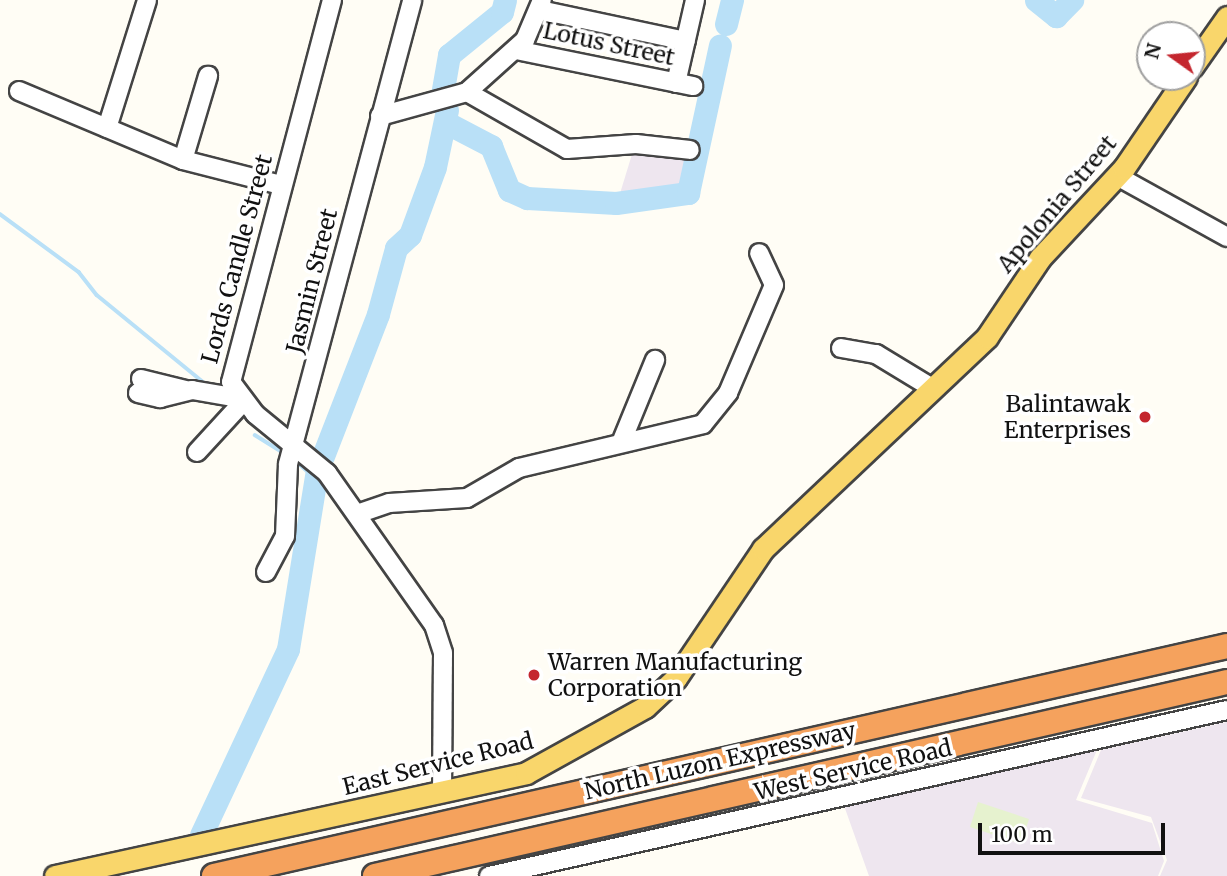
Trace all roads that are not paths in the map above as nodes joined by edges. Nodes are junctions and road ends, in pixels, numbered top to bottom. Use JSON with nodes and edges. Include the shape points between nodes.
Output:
{"nodes":[{"id":1,"x":147,"y":0,"type":"edge"},
{"id":2,"x":332,"y":0,"type":"edge"},
{"id":3,"x":412,"y":0,"type":"edge"},
{"id":4,"x":695,"y":0,"type":"edge"},
{"id":5,"x":541,"y":5,"type":"edge"},
{"id":6,"x":1227,"y":17,"type":"edge"},
{"id":7,"x":686,"y":41,"type":"junction"},
{"id":8,"x":1206,"y":47,"type":"edge"},
{"id":9,"x":516,"y":50,"type":"junction"},
{"id":10,"x":208,"y":76,"type":"dead end"},
{"id":11,"x":19,"y":91,"type":"dead end"},
{"id":12,"x":1175,"y":91,"type":"edge"},
{"id":13,"x":467,"y":92,"type":"junction"},
{"id":14,"x":380,"y":116,"type":"junction"},
{"id":15,"x":107,"y":128,"type":"junction"},
{"id":16,"x":690,"y":150,"type":"dead end"},
{"id":17,"x":183,"y":160,"type":"junction"},
{"id":18,"x":1117,"y":176,"type":"junction"},
{"id":19,"x":281,"y":185,"type":"junction"},
{"id":20,"x":1227,"y":237,"type":"edge"},
{"id":21,"x":760,"y":253,"type":"dead end"},
{"id":22,"x":841,"y":348,"type":"dead end"},
{"id":23,"x":655,"y":360,"type":"dead end"},
{"id":24,"x":139,"y":386,"type":"dead end"},
{"id":25,"x":932,"y":388,"type":"junction"},
{"id":26,"x":241,"y":400,"type":"junction"},
{"id":27,"x":621,"y":443,"type":"junction"},
{"id":28,"x":295,"y":444,"type":"junction"},
{"id":29,"x":197,"y":452,"type":"dead end"},
{"id":30,"x":358,"y":514,"type":"junction"},
{"id":31,"x":266,"y":572,"type":"dead end"},
{"id":32,"x":1227,"y":646,"type":"edge"},
{"id":33,"x":1227,"y":682,"type":"edge"},
{"id":34,"x":1227,"y":710,"type":"edge"},
{"id":35,"x":442,"y":792,"type":"junction"},
{"id":36,"x":55,"y":876,"type":"edge"},
{"id":37,"x":214,"y":876,"type":"edge"},
{"id":38,"x":375,"y":876,"type":"edge"},
{"id":39,"x":489,"y":876,"type":"edge"}],
"edges":[{"from":1,"to":15,"type":"street"},
{"from":2,"to":19,"type":"street","name":"Lords Candle Street"},
{"from":3,"to":14,"type":"street","name":"Jasmin Street"},
{"from":4,"to":7,"type":"street"},
{"from":5,"to":7,"type":"street"},
{"from":5,"to":9,"type":"street"},
{"from":6,"to":8,"type":"main road"},
{"from":7,"to":9,"type":"street","name":"Lotus Street","via":[[685,85]]},
{"from":9,"to":13,"type":"street"},
{"from":10,"to":17,"type":"street"},
{"from":11,"to":15,"type":"street"},
{"from":12,"to":18,"type":"main road","name":"Apolonia Street"},
{"from":13,"to":14,"type":"street"},
{"from":13,"to":16,"type":"street","via":[[567,149],[636,144]]},
{"from":14,"to":28,"type":"street","name":"Jasmin Street"},
{"from":15,"to":17,"type":"street"},
{"from":17,"to":19,"type":"street"},
{"from":18,"to":20,"type":"street"},
{"from":18,"to":25,"type":"main road","name":"Apolonia Street","via":[[1040,258],[987,337]]},
{"from":19,"to":26,"type":"street","name":"Lords Candle Street","via":[[232,374]]},
{"from":21,"to":27,"type":"street","via":[[774,285],[716,412],[684,432]]},
{"from":22,"to":25,"type":"street","via":[[876,354]]},
{"from":23,"to":27,"type":"street"},
{"from":24,"to":26,"type":"street","via":[[160,398],[186,390]]},
{"from":25,"to":35,"type":"main road","name":"East Service Road","via":[[763,549],[676,678],[645,706],[526,773]]},
{"from":26,"to":28,"type":"street"},
{"from":26,"to":29,"type":"street"},
{"from":27,"to":30,"type":"street","via":[[519,468],[467,498],[389,503]]},
{"from":28,"to":30,"type":"street","via":[[327,473]]},
{"from":28,"to":31,"type":"street","name":"Jasmin Street","via":[[285,536]]},
{"from":30,"to":35,"type":"street","via":[[442,645]]},
{"from":32,"to":37,"type":"highway","name":"North Luzon Expressway"},
{"from":33,"to":38,"type":"highway","name":"North Luzon Expressway"},
{"from":34,"to":39,"type":"street","name":"West Service Road"},
{"from":35,"to":36,"type":"main road","name":"East Service Road"}]}
